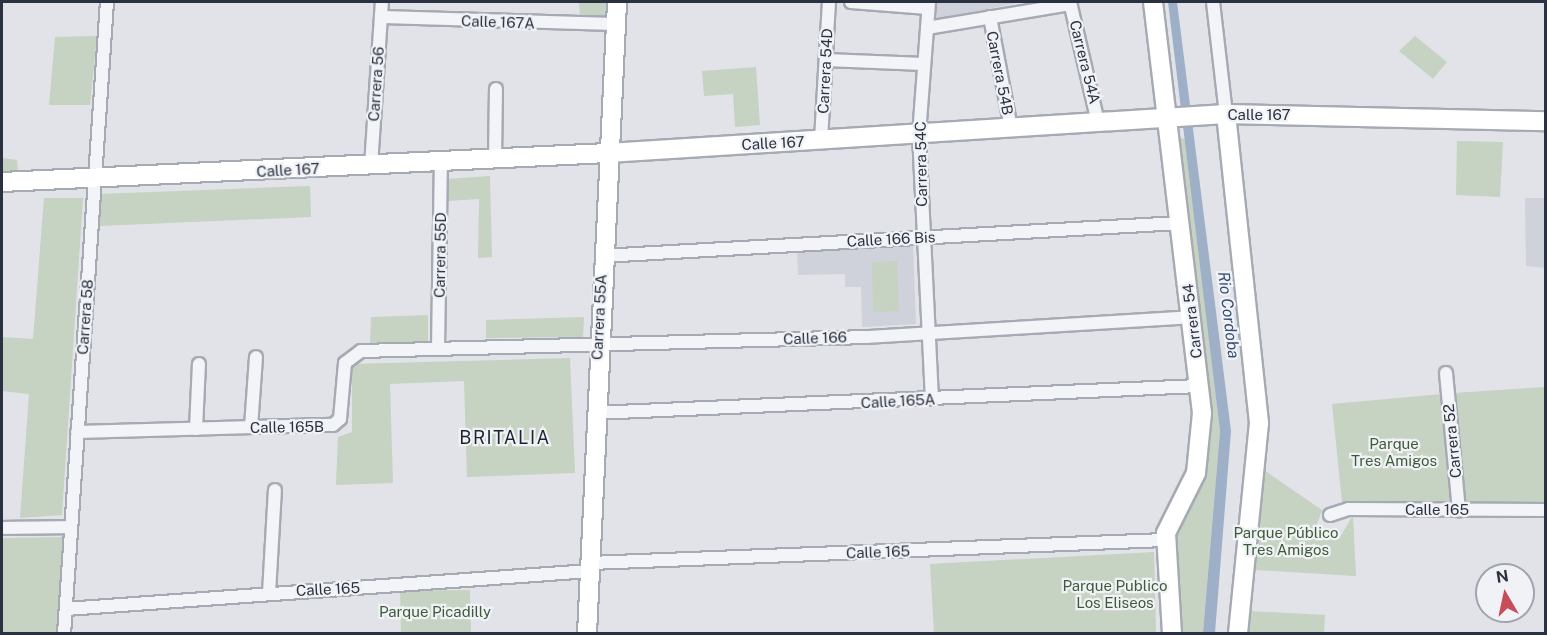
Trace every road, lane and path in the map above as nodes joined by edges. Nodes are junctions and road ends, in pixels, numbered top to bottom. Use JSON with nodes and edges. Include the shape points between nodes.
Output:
{"nodes":[{"id":1,"x":107,"y":2,"type":"edge"},
{"id":2,"x":382,"y":2,"type":"edge"},
{"id":3,"x":617,"y":2,"type":"edge"},
{"id":4,"x":829,"y":2,"type":"edge"},
{"id":5,"x":851,"y":2,"type":"edge"},
{"id":6,"x":1153,"y":2,"type":"edge"},
{"id":7,"x":1214,"y":2,"type":"edge"},
{"id":8,"x":1070,"y":3,"type":"edge"},
{"id":9,"x":928,"y":5,"type":"edge"},
{"id":10,"x":381,"y":17,"type":"junction"},
{"id":11,"x":990,"y":17,"type":"junction"},
{"id":12,"x":616,"y":24,"type":"junction"},
{"id":13,"x":927,"y":28,"type":"junction"},
{"id":14,"x":826,"y":60,"type":"junction"},
{"id":15,"x":924,"y":64,"type":"junction"},
{"id":16,"x":496,"y":89,"type":"dead end"},
{"id":17,"x":1220,"y":115,"type":"junction"},
{"id":18,"x":1175,"y":118,"type":"junction"},
{"id":19,"x":1545,"y":121,"type":"edge"},
{"id":20,"x":1098,"y":123,"type":"junction"},
{"id":21,"x":1011,"y":128,"type":"junction"},
{"id":22,"x":919,"y":134,"type":"junction"},
{"id":23,"x":821,"y":140,"type":"junction"},
{"id":24,"x":608,"y":153,"type":"junction"},
{"id":25,"x":495,"y":159,"type":"junction"},
{"id":26,"x":441,"y":162,"type":"junction"},
{"id":27,"x":371,"y":166,"type":"junction"},
{"id":28,"x":94,"y":181,"type":"junction"},
{"id":29,"x":2,"y":182,"type":"edge"},
{"id":30,"x":1180,"y":223,"type":"junction"},
{"id":31,"x":922,"y":237,"type":"junction"},
{"id":32,"x":602,"y":256,"type":"junction"},
{"id":33,"x":1192,"y":317,"type":"junction"},
{"id":34,"x":928,"y":334,"type":"junction"},
{"id":35,"x":598,"y":345,"type":"junction"},
{"id":36,"x":438,"y":348,"type":"junction"},
{"id":37,"x":256,"y":357,"type":"dead end"},
{"id":38,"x":199,"y":364,"type":"dead end"},
{"id":39,"x":1446,"y":372,"type":"dead end"},
{"id":40,"x":1200,"y":386,"type":"junction"},
{"id":41,"x":932,"y":399,"type":"junction"},
{"id":42,"x":595,"y":413,"type":"junction"},
{"id":43,"x":251,"y":428,"type":"junction"},
{"id":44,"x":196,"y":429,"type":"junction"},
{"id":45,"x":77,"y":432,"type":"junction"},
{"id":46,"x":275,"y":490,"type":"dead end"},
{"id":47,"x":1459,"y":510,"type":"junction"},
{"id":48,"x":1545,"y":510,"type":"edge"},
{"id":49,"x":1330,"y":515,"type":"dead end"},
{"id":50,"x":71,"y":527,"type":"junction"},
{"id":51,"x":2,"y":528,"type":"edge"},
{"id":52,"x":1165,"y":540,"type":"junction"},
{"id":53,"x":590,"y":567,"type":"junction"},
{"id":54,"x":269,"y":593,"type":"junction"},
{"id":55,"x":66,"y":609,"type":"junction"},
{"id":56,"x":64,"y":633,"type":"edge"},
{"id":57,"x":587,"y":633,"type":"edge"},
{"id":58,"x":1172,"y":633,"type":"edge"},
{"id":59,"x":1238,"y":633,"type":"edge"}],
"edges":[{"from":1,"to":28,"type":"street","name":"Carrera 58"},
{"from":2,"to":10,"type":"street","name":"Carrera 56"},
{"from":3,"to":12,"type":"street","name":"Carrera 55A"},
{"from":4,"to":14,"type":"street","name":"Carrera 54D"},
{"from":5,"to":9,"type":"street"},
{"from":6,"to":18,"type":"street","name":"Carrera 54"},
{"from":7,"to":17,"type":"street"},
{"from":8,"to":11,"type":"street"},
{"from":8,"to":20,"type":"street","name":"Carrera 54A"},
{"from":9,"to":13,"type":"street","name":"Carrera 54C"},
{"from":10,"to":12,"type":"street","name":"Calle 167A"},
{"from":10,"to":27,"type":"street","name":"Carrera 56"},
{"from":11,"to":13,"type":"street"},
{"from":11,"to":21,"type":"street","name":"Carrera 54B"},
{"from":12,"to":24,"type":"street","name":"Carrera 55A"},
{"from":13,"to":15,"type":"street","name":"Carrera 54C"},
{"from":14,"to":15,"type":"street"},
{"from":14,"to":23,"type":"street","name":"Carrera 54D"},
{"from":15,"to":22,"type":"street","name":"Carrera 54C"},
{"from":16,"to":25,"type":"street"},
{"from":17,"to":18,"type":"street","name":"Calle 167"},
{"from":17,"to":19,"type":"street","name":"Calle 167"},
{"from":17,"to":59,"type":"street","via":[[1259,423]]},
{"from":18,"to":20,"type":"street","name":"Calle 167"},
{"from":18,"to":30,"type":"street","name":"Carrera 54"},
{"from":20,"to":21,"type":"street","name":"Calle 167"},
{"from":21,"to":22,"type":"street","name":"Calle 167"},
{"from":22,"to":23,"type":"street","name":"Calle 167"},
{"from":22,"to":31,"type":"street","name":"Carrera 54C"},
{"from":23,"to":24,"type":"street","name":"Calle 167"},
{"from":24,"to":25,"type":"street","name":"Calle 167"},
{"from":24,"to":32,"type":"street","name":"Carrera 55A"},
{"from":25,"to":26,"type":"street","name":"Calle 167"},
{"from":26,"to":27,"type":"street","name":"Calle 167"},
{"from":26,"to":36,"type":"street","name":"Carrera 55D"},
{"from":27,"to":28,"type":"street","name":"Calle 167"},
{"from":28,"to":29,"type":"street","name":"Calle 167"},
{"from":28,"to":45,"type":"street","name":"Carrera 58"},
{"from":30,"to":31,"type":"street","name":"Calle 166 Bis"},
{"from":30,"to":33,"type":"street","name":"Carrera 54"},
{"from":31,"to":32,"type":"street","name":"Calle 166 Bis"},
{"from":31,"to":34,"type":"street","name":"Carrera 54C"},
{"from":32,"to":35,"type":"street","name":"Carrera 55A"},
{"from":33,"to":34,"type":"street","name":"Calle 166"},
{"from":33,"to":40,"type":"street","name":"Carrera 54"},
{"from":34,"to":35,"type":"street","name":"Calle 166"},
{"from":34,"to":41,"type":"street","name":"Carrera 54C"},
{"from":35,"to":36,"type":"street","name":"Calle 166"},
{"from":35,"to":42,"type":"street","name":"Carrera 55A"},
{"from":36,"to":43,"type":"street","name":"Calle 165B","via":[[354,353],[345,363],[340,419],[333,425]]},
{"from":37,"to":43,"type":"street"},
{"from":38,"to":44,"type":"street"},
{"from":39,"to":47,"type":"street","name":"Carrera 52"},
{"from":40,"to":41,"type":"street","name":"Calle 165A"},
{"from":40,"to":52,"type":"street","name":"Carrera 54","via":[[1198,465]]},
{"from":41,"to":42,"type":"street","name":"Calle 165A"},
{"from":42,"to":53,"type":"street","name":"Carrera 55A"},
{"from":43,"to":44,"type":"street","name":"Calle 165B"},
{"from":44,"to":45,"type":"street","name":"Calle 165B"},
{"from":45,"to":50,"type":"street","name":"Carrera 58"},
{"from":46,"to":54,"type":"street"},
{"from":47,"to":48,"type":"street","name":"Calle 165"},
{"from":47,"to":49,"type":"street","name":"Calle 165","via":[[1348,509]]},
{"from":50,"to":51,"type":"street"},
{"from":50,"to":55,"type":"street","name":"Carrera 58"},
{"from":52,"to":53,"type":"street","name":"Calle 165"},
{"from":52,"to":58,"type":"street","name":"Carrera 54"},
{"from":53,"to":54,"type":"street","name":"Calle 165"},
{"from":53,"to":57,"type":"street","name":"Carrera 55A"},
{"from":54,"to":55,"type":"street","name":"Calle 165"},
{"from":55,"to":56,"type":"street","name":"Carrera 58"}]}
